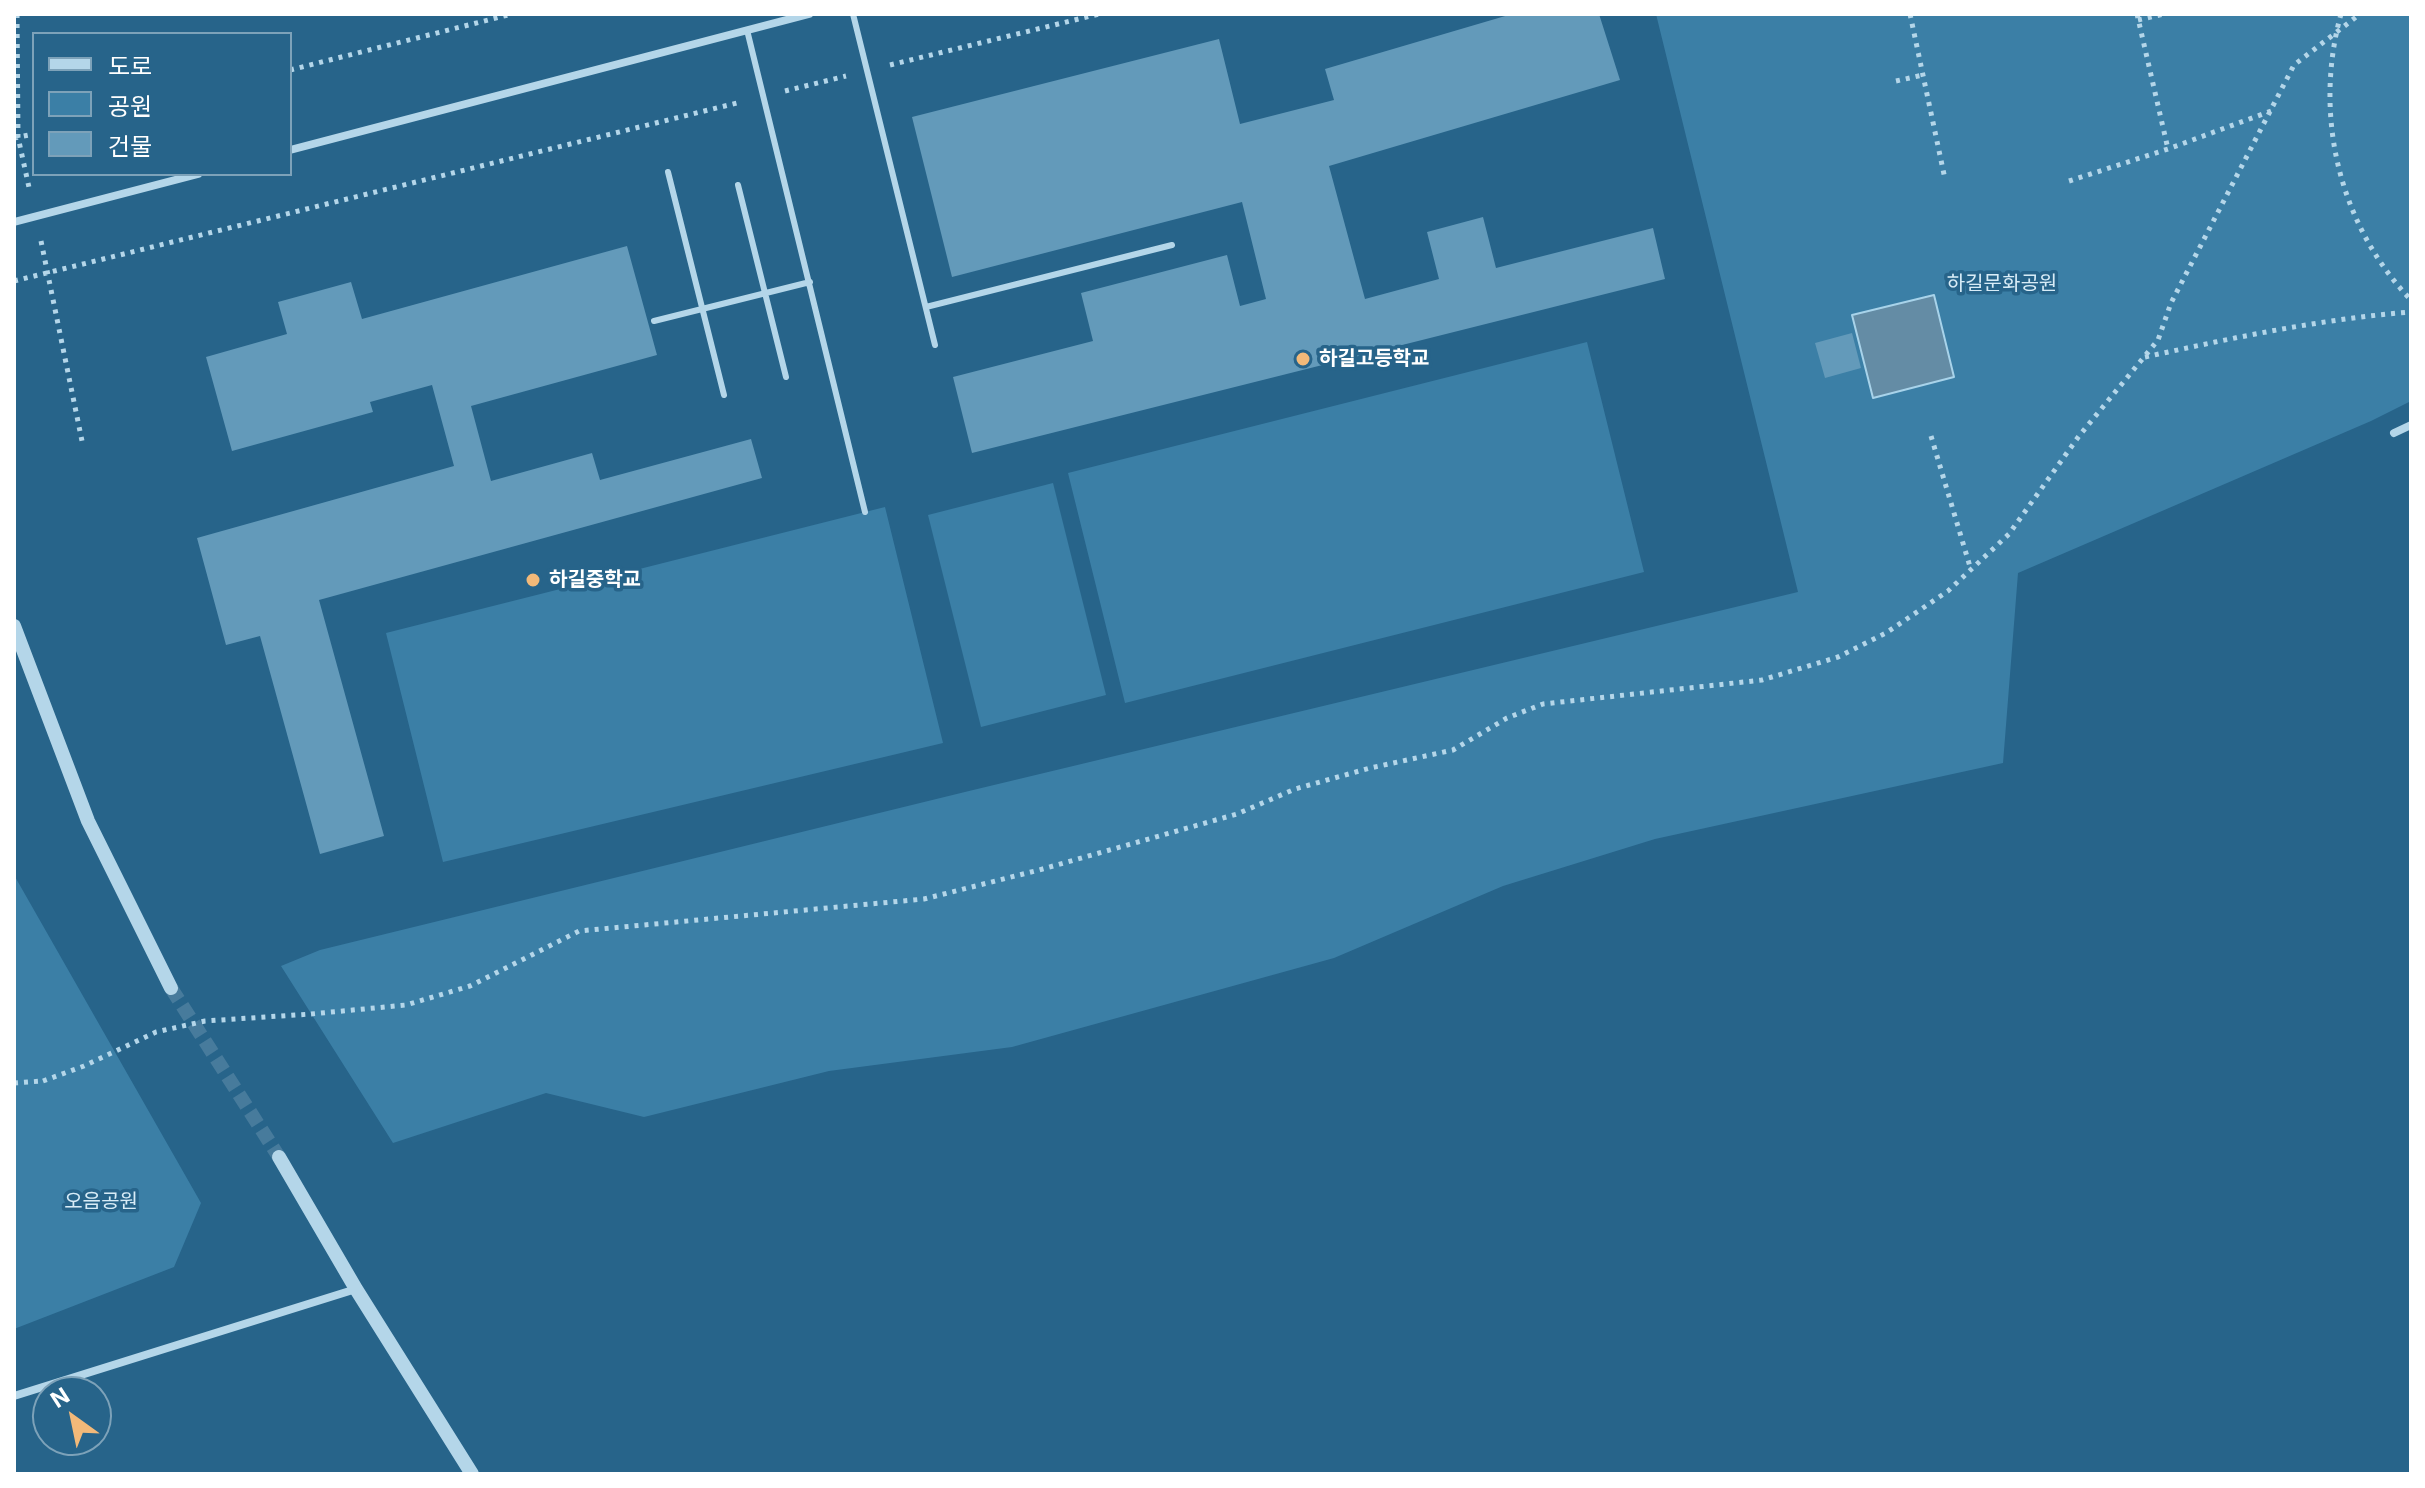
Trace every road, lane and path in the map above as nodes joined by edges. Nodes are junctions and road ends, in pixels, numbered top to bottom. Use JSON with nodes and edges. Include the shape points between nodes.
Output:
{"nodes":[{"id":1,"x":17,"y":14,"type":"edge"},
{"id":2,"x":512,"y":14,"type":"edge"},
{"id":3,"x":809,"y":14,"type":"edge"},
{"id":4,"x":853,"y":14,"type":"edge"},
{"id":5,"x":1099,"y":14,"type":"edge"},
{"id":6,"x":1910,"y":14,"type":"edge"},
{"id":7,"x":2164,"y":14,"type":"edge"},
{"id":8,"x":2341,"y":14,"type":"edge"},
{"id":9,"x":2360,"y":14,"type":"edge"},
{"id":10,"x":2138,"y":17,"type":"edge"},
{"id":11,"x":747,"y":30,"type":"junction"},
{"id":12,"x":2335,"y":34,"type":"junction"},
{"id":13,"x":292,"y":69,"type":"edge"},
{"id":14,"x":868,"y":71,"type":"junction"},
{"id":15,"x":1923,"y":75,"type":"junction"},
{"id":16,"x":1896,"y":81,"type":"dead end"},
{"id":17,"x":764,"y":96,"type":"junction"},
{"id":18,"x":2271,"y":111,"type":"junction"},
{"id":19,"x":16,"y":137,"type":"edge"},
{"id":20,"x":292,"y":149,"type":"edge"},
{"id":21,"x":2168,"y":149,"type":"junction"},
{"id":22,"x":22,"y":154,"type":"dead end"},
{"id":23,"x":668,"y":172,"type":"dead end"},
{"id":24,"x":190,"y":176,"type":"edge"},
{"id":25,"x":1945,"y":179,"type":"dead end"},
{"id":26,"x":2069,"y":181,"type":"dead end"},
{"id":27,"x":738,"y":185,"type":"dead end"},
{"id":28,"x":14,"y":222,"type":"edge"},
{"id":29,"x":1172,"y":245,"type":"dead end"},
{"id":30,"x":44,"y":258,"type":"dead end"},
{"id":31,"x":47,"y":273,"type":"junction"},
{"id":32,"x":14,"y":281,"type":"edge"},
{"id":33,"x":810,"y":282,"type":"junction"},
{"id":34,"x":765,"y":294,"type":"junction"},
{"id":35,"x":2411,"y":300,"type":"edge"},
{"id":36,"x":926,"y":307,"type":"junction"},
{"id":37,"x":702,"y":309,"type":"junction"},
{"id":38,"x":2411,"y":312,"type":"edge"},
{"id":39,"x":654,"y":321,"type":"dead end"},
{"id":40,"x":935,"y":345,"type":"dead end"},
{"id":41,"x":2144,"y":357,"type":"junction"},
{"id":42,"x":786,"y":377,"type":"dead end"},
{"id":43,"x":724,"y":395,"type":"dead end"},
{"id":44,"x":2411,"y":425,"type":"edge"},
{"id":45,"x":2394,"y":433,"type":"dead end"},
{"id":46,"x":1931,"y":436,"type":"dead end"},
{"id":47,"x":82,"y":441,"type":"dead end"},
{"id":48,"x":865,"y":512,"type":"dead end"},
{"id":49,"x":1971,"y":570,"type":"junction"},
{"id":50,"x":14,"y":626,"type":"edge"},
{"id":51,"x":171,"y":988,"type":"tunnel mouth"},
{"id":52,"x":14,"y":1083,"type":"edge"},
{"id":53,"x":279,"y":1157,"type":"tunnel mouth"},
{"id":54,"x":356,"y":1289,"type":"junction"},
{"id":55,"x":14,"y":1396,"type":"edge"},
{"id":56,"x":472,"y":1474,"type":"edge"}],
"edges":[{"from":1,"to":19,"type":"path"},
{"from":2,"to":13,"type":"path"},
{"from":3,"to":11,"type":"street"},
{"from":4,"to":14,"type":"lane"},
{"from":5,"to":14,"type":"path"},
{"from":6,"to":15,"type":"path"},
{"from":7,"to":10,"type":"path"},
{"from":8,"to":12,"type":"path"},
{"from":9,"to":12,"type":"path"},
{"from":10,"to":21,"type":"path"},
{"from":11,"to":17,"type":"lane"},
{"from":11,"to":20,"type":"street"},
{"from":12,"to":18,"type":"path","via":[[2294,65]]},
{"from":12,"to":35,"type":"path","via":[[2330,113],[2341,182],[2368,244]]},
{"from":14,"to":17,"type":"path"},
{"from":14,"to":36,"type":"lane"},
{"from":15,"to":16,"type":"path"},
{"from":15,"to":25,"type":"path"},
{"from":17,"to":31,"type":"path"},
{"from":17,"to":33,"type":"lane"},
{"from":18,"to":21,"type":"path"},
{"from":18,"to":41,"type":"path","via":[[2171,303],[2158,340]]},
{"from":19,"to":22,"type":"path"},
{"from":21,"to":26,"type":"path"},
{"from":23,"to":37,"type":"lane"},
{"from":24,"to":28,"type":"street"},
{"from":27,"to":34,"type":"lane"},
{"from":29,"to":36,"type":"lane"},
{"from":30,"to":31,"type":"path"},
{"from":31,"to":32,"type":"path"},
{"from":31,"to":47,"type":"path"},
{"from":33,"to":34,"type":"lane"},
{"from":33,"to":48,"type":"lane"},
{"from":34,"to":37,"type":"lane"},
{"from":34,"to":42,"type":"lane"},
{"from":36,"to":40,"type":"lane"},
{"from":37,"to":39,"type":"lane"},
{"from":37,"to":43,"type":"lane"},
{"from":38,"to":41,"type":"path","via":[[2264,331]]},
{"from":41,"to":49,"type":"path","via":[[2009,534]]},
{"from":44,"to":45,"type":"street"},
{"from":46,"to":49,"type":"path"},
{"from":49,"to":52,"type":"path","bridge":true,"via":[[1886,633],[1838,657],[1762,680],[1543,704],[1453,750],[1295,789],[1240,813],[1039,870],[924,899],[579,931],[470,986],[406,1005],[205,1021],[156,1032],[43,1081]]},
{"from":50,"to":51,"type":"street","via":[[88,821]]},
{"from":53,"to":54,"type":"street"},
{"from":54,"to":55,"type":"street"},
{"from":54,"to":56,"type":"street"}]}
